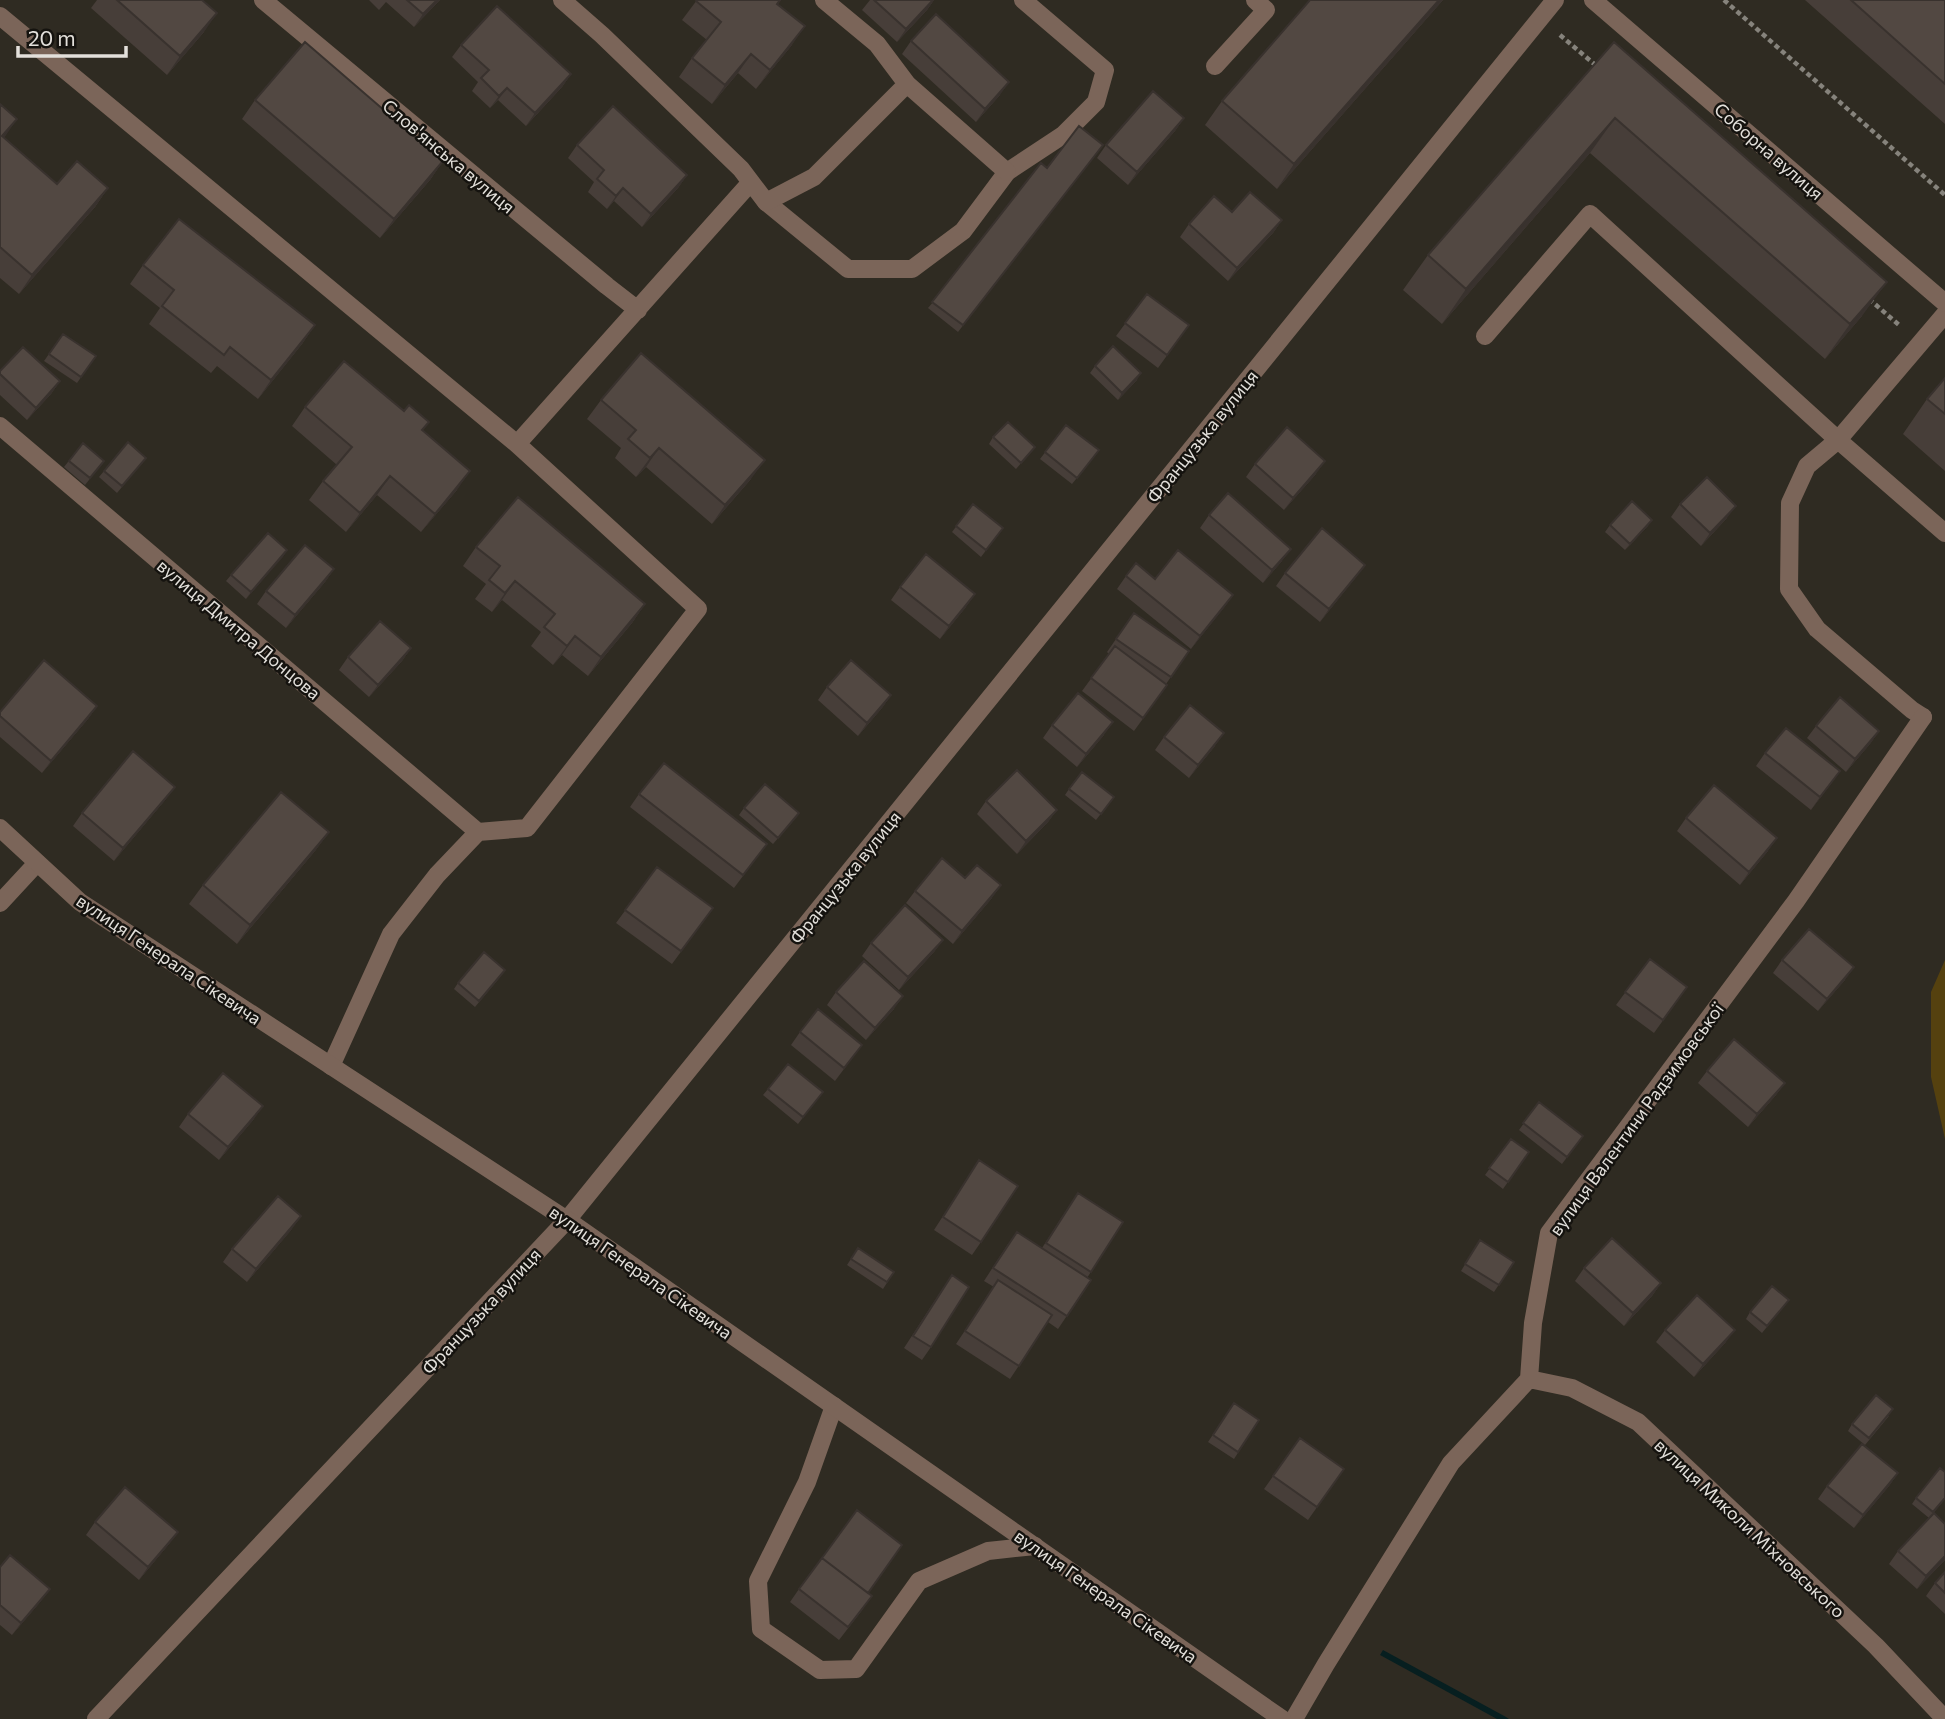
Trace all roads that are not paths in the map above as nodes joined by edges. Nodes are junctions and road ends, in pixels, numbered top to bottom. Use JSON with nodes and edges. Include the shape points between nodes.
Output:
{"nodes":[{"id":1,"x":263,"y":0,"type":"edge"},
{"id":2,"x":562,"y":0,"type":"edge"},
{"id":3,"x":824,"y":0,"type":"edge"},
{"id":4,"x":1023,"y":0,"type":"edge"},
{"id":5,"x":1255,"y":0,"type":"edge"},
{"id":6,"x":1555,"y":0,"type":"edge"},
{"id":7,"x":1593,"y":0,"type":"edge"},
{"id":8,"x":0,"y":16,"type":"edge"},
{"id":9,"x":1215,"y":66,"type":"dead end"},
{"id":10,"x":906,"y":84,"type":"junction"},
{"id":11,"x":1007,"y":172,"type":"junction"},
{"id":12,"x":751,"y":182,"type":"junction"},
{"id":13,"x":766,"y":202,"type":"junction"},
{"id":14,"x":1945,"y":303,"type":"edge"},
{"id":15,"x":638,"y":310,"type":"junction"},
{"id":16,"x":1945,"y":314,"type":"edge"},
{"id":17,"x":1485,"y":336,"type":"dead end"},
{"id":18,"x":0,"y":426,"type":"edge"},
{"id":19,"x":1838,"y":440,"type":"junction"},
{"id":20,"x":517,"y":444,"type":"junction"},
{"id":21,"x":1945,"y":533,"type":"edge"},
{"id":22,"x":0,"y":828,"type":"edge"},
{"id":23,"x":478,"y":832,"type":"junction"},
{"id":24,"x":37,"y":863,"type":"junction"},
{"id":25,"x":0,"y":903,"type":"edge"},
{"id":26,"x":331,"y":1066,"type":"junction"},
{"id":27,"x":567,"y":1220,"type":"junction"},
{"id":28,"x":1528,"y":1379,"type":"junction"},
{"id":29,"x":834,"y":1406,"type":"junction"},
{"id":30,"x":1035,"y":1546,"type":"junction"},
{"id":31,"x":96,"y":1719,"type":"edge"},
{"id":32,"x":1282,"y":1719,"type":"edge"},
{"id":33,"x":1294,"y":1719,"type":"edge"},
{"id":34,"x":1945,"y":1719,"type":"edge"}],
"edges":[{"from":1,"to":15,"type":"street","name":"Слов'янська вулиця"},
{"from":2,"to":12,"type":"street"},
{"from":3,"to":10,"type":"street","via":[[877,44]]},
{"from":4,"to":11,"type":"street","via":[[1105,70],[1096,102],[1063,135]]},
{"from":5,"to":9,"type":"street","via":[[1266,10]]},
{"from":6,"to":27,"type":"street","name":"Французька вулиця"},
{"from":7,"to":14,"type":"street","name":"Соборна вулиця"},
{"from":8,"to":20,"type":"street"},
{"from":10,"to":11,"type":"street"},
{"from":10,"to":13,"type":"street","via":[[814,177]]},
{"from":11,"to":13,"type":"street","via":[[964,231],[912,269],[848,269]]},
{"from":12,"to":13,"type":"street"},
{"from":12,"to":15,"type":"street"},
{"from":15,"to":20,"type":"street"},
{"from":16,"to":19,"type":"street"},
{"from":17,"to":19,"type":"street","via":[[1590,214]]},
{"from":18,"to":23,"type":"street","name":"вулиця Дмитра Донцова"},
{"from":19,"to":21,"type":"street"},
{"from":19,"to":28,"type":"street","name":"вулиця Валентини Радзимовської","via":[[1807,466],[1790,503],[1789,589],[1817,629],[1923,717],[1796,901],[1549,1233]]},
{"from":20,"to":23,"type":"street","via":[[698,609],[527,828]]},
{"from":22,"to":24,"type":"street","name":"вулиця Генерала Сікевича"},
{"from":23,"to":26,"type":"street","via":[[391,934]]},
{"from":24,"to":25,"type":"street"},
{"from":24,"to":26,"type":"street","name":"вулиця Генерала Сікевича","via":[[80,902]]},
{"from":26,"to":27,"type":"street","name":"вулиця Генерала Сікевича"},
{"from":27,"to":29,"type":"street","name":"вулиця Генерала Сікевича"},
{"from":27,"to":31,"type":"street","name":"Французька вулиця"},
{"from":28,"to":33,"type":"street","via":[[1451,1463]]},
{"from":28,"to":34,"type":"street","name":"вулиця Миколи Міхновського","via":[[1572,1388],[1638,1422],[1876,1646]]},
{"from":29,"to":30,"type":"street","name":"вулиця Генерала Сікевича"},
{"from":29,"to":30,"type":"street","via":[[807,1482],[758,1581],[761,1629],[820,1670],[856,1669],[919,1581],[988,1551]]},
{"from":30,"to":32,"type":"street","name":"вулиця Генерала Сікевича"}]}
